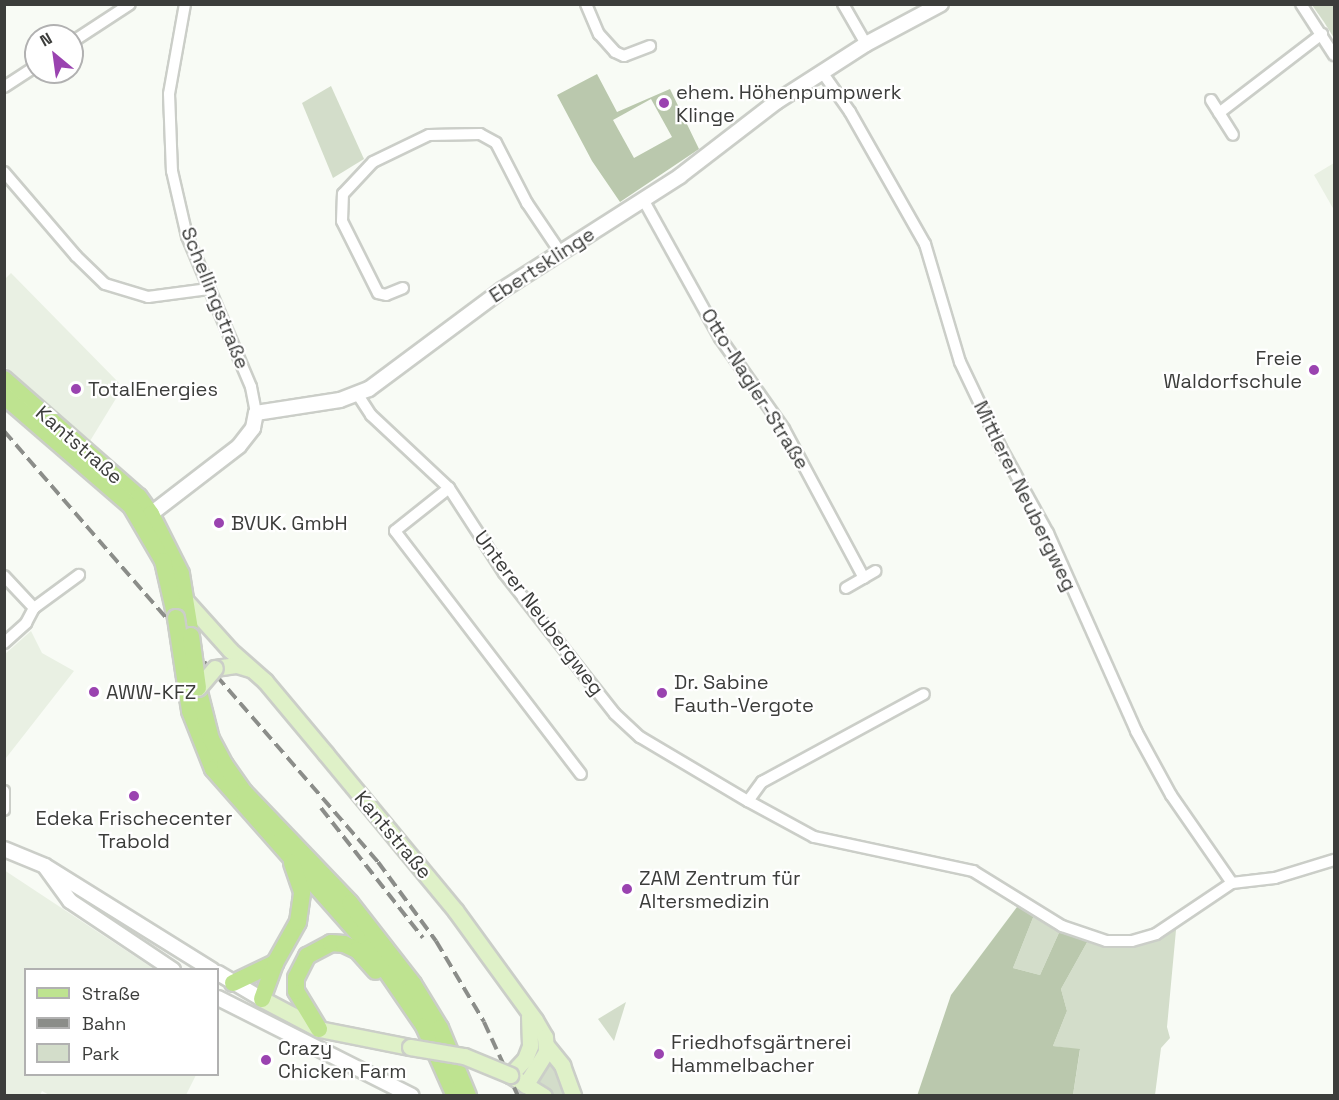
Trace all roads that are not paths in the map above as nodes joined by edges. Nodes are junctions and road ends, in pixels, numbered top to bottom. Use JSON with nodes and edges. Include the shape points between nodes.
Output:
{"nodes":[{"id":1,"x":130,"y":4,"type":"edge"},
{"id":2,"x":185,"y":4,"type":"edge"},
{"id":3,"x":586,"y":4,"type":"edge"},
{"id":4,"x":843,"y":4,"type":"edge"},
{"id":5,"x":941,"y":4,"type":"edge"},
{"id":6,"x":1301,"y":4,"type":"edge"},
{"id":7,"x":84,"y":34,"type":"edge"},
{"id":8,"x":1322,"y":34,"type":"junction"},
{"id":9,"x":866,"y":44,"type":"junction"},
{"id":10,"x":650,"y":46,"type":"dead end"},
{"id":11,"x":1335,"y":55,"type":"edge"},
{"id":12,"x":822,"y":72,"type":"junction"},
{"id":13,"x":24,"y":74,"type":"edge"},
{"id":14,"x":4,"y":87,"type":"edge"},
{"id":15,"x":1211,"y":100,"type":"dead end"},
{"id":16,"x":1220,"y":113,"type":"junction"},
{"id":17,"x":1233,"y":135,"type":"dead end"},
{"id":18,"x":4,"y":172,"type":"edge"},
{"id":19,"x":644,"y":201,"type":"junction"},
{"id":20,"x":560,"y":252,"type":"junction"},
{"id":21,"x":403,"y":288,"type":"dead end"},
{"id":22,"x":208,"y":289,"type":"junction"},
{"id":23,"x":4,"y":379,"type":"edge"},
{"id":24,"x":358,"y":395,"type":"junction"},
{"id":25,"x":4,"y":396,"type":"edge"},
{"id":26,"x":256,"y":413,"type":"junction"},
{"id":27,"x":449,"y":488,"type":"junction"},
{"id":28,"x":146,"y":517,"type":"junction"},
{"id":29,"x":875,"y":571,"type":"dead end"},
{"id":30,"x":79,"y":575,"type":"dead end"},
{"id":31,"x":4,"y":576,"type":"edge"},
{"id":32,"x":864,"y":578,"type":"junction"},
{"id":33,"x":846,"y":588,"type":"dead end"},
{"id":34,"x":186,"y":601,"type":"junction"},
{"id":35,"x":34,"y":608,"type":"junction"},
{"id":36,"x":4,"y":643,"type":"edge"},
{"id":37,"x":254,"y":671,"type":"junction"},
{"id":38,"x":194,"y":689,"type":"junction"},
{"id":39,"x":924,"y":694,"type":"dead end"},
{"id":40,"x":581,"y":774,"type":"dead end"},
{"id":41,"x":4,"y":791,"type":"edge"},
{"id":42,"x":748,"y":801,"type":"junction"},
{"id":43,"x":4,"y":810,"type":"edge"},
{"id":44,"x":4,"y":849,"type":"edge"},
{"id":45,"x":287,"y":852,"type":"junction"},
{"id":46,"x":1335,"y":860,"type":"edge"},
{"id":47,"x":45,"y":866,"type":"junction"},
{"id":48,"x":1232,"y":883,"type":"junction"},
{"id":49,"x":275,"y":963,"type":"junction"},
{"id":50,"x":171,"y":968,"type":"edge"},
{"id":51,"x":210,"y":968,"type":"edge"},
{"id":52,"x":219,"y":974,"type":"edge"},
{"id":53,"x":233,"y":983,"type":"junction"},
{"id":54,"x":219,"y":999,"type":"edge"},
{"id":55,"x":262,"y":999,"type":"junction"},
{"id":56,"x":524,"y":1006,"type":"junction"},
{"id":57,"x":319,"y":1029,"type":"junction"},
{"id":58,"x":546,"y":1045,"type":"junction"},
{"id":59,"x":510,"y":1075,"type":"junction"},
{"id":60,"x":529,"y":1090,"type":"edge"},
{"id":61,"x":411,"y":1095,"type":"edge"},
{"id":62,"x":444,"y":1095,"type":"edge"},
{"id":63,"x":455,"y":1095,"type":"edge"},
{"id":64,"x":468,"y":1095,"type":"edge"},
{"id":65,"x":544,"y":1095,"type":"edge"},
{"id":66,"x":573,"y":1095,"type":"edge"}],
"edges":[{"from":1,"to":7,"type":"street"},
{"from":2,"to":22,"type":"street","name":"Schellingstraße","via":[[169,94],[169,146],[187,236]]},
{"from":3,"to":10,"type":"street","via":[[599,34],[615,52],[624,56]]},
{"from":4,"to":9,"type":"street"},
{"from":5,"to":9,"type":"street","name":"Ebertsklinge"},
{"from":6,"to":8,"type":"street"},
{"from":8,"to":11,"type":"street"},
{"from":8,"to":16,"type":"street"},
{"from":9,"to":12,"type":"street","name":"Ebertsklinge"},
{"from":12,"to":19,"type":"street","name":"Ebertsklinge"},
{"from":12,"to":48,"type":"street","name":"Mittlerer Neubergweg","via":[[850,112],[926,244],[964,371],[1048,533],[1136,731],[1170,795]]},
{"from":13,"to":14,"type":"street"},
{"from":15,"to":16,"type":"street"},
{"from":16,"to":17,"type":"street"},
{"from":18,"to":22,"type":"street","via":[[105,284],[148,297]]},
{"from":19,"to":20,"type":"street","name":"Ebertsklinge"},
{"from":19,"to":32,"type":"street","name":"Otto-Nagler-Straße","via":[[720,338],[784,429]]},
{"from":20,"to":21,"type":"street","via":[[496,143],[480,134],[429,135],[373,162],[343,194],[342,221],[378,293],[386,295]]},
{"from":20,"to":24,"type":"street","name":"Ebertsklinge"},
{"from":22,"to":26,"type":"street","name":"Schellingstraße","via":[[251,387]]},
{"from":23,"to":28,"type":"main road","name":"Kantstraße","via":[[139,497]]},
{"from":24,"to":26,"type":"street","name":"Ebertsklinge"},
{"from":24,"to":27,"type":"street","name":"Unterer Neubergweg","via":[[371,415]]},
{"from":25,"to":28,"type":"main road"},
{"from":26,"to":28,"type":"street","via":[[253,428],[239,446]]},
{"from":27,"to":40,"type":"street","via":[[395,531]]},
{"from":27,"to":42,"type":"street","name":"Unterer Neubergweg","via":[[504,573],[615,714],[640,737]]},
{"from":28,"to":34,"type":"main road","name":"Kantstraße","via":[[174,554]]},
{"from":28,"to":38,"type":"main road","bridge":true,"via":[[163,561]]},
{"from":29,"to":32,"type":"street"},
{"from":30,"to":35,"type":"street"},
{"from":31,"to":35,"type":"street"},
{"from":32,"to":33,"type":"street"},
{"from":34,"to":37,"type":"main road","name":"Kantstraße"},
{"from":34,"to":38,"type":"main road","bridge":true},
{"from":35,"to":36,"type":"street","via":[[26,623]]},
{"from":37,"to":38,"type":"main road","bridge":true,"via":[[237,665],[215,668]]},
{"from":37,"to":56,"type":"main road","name":"Kantstraße","via":[[455,910]]},
{"from":38,"to":45,"type":"main road","via":[[190,711],[213,769]]},
{"from":38,"to":64,"type":"main road","via":[[211,739],[225,765],[244,792],[350,903],[413,984],[440,1028]]},
{"from":39,"to":42,"type":"street","via":[[762,782]]},
{"from":41,"to":43,"type":"street"},
{"from":42,"to":48,"type":"street","name":"Unterer Neubergweg","via":[[814,837],[973,872],[1062,926],[1106,941],[1132,941],[1156,934]]},
{"from":44,"to":47,"type":"street"},
{"from":45,"to":49,"type":"main road","via":[[300,879],[301,908],[290,942]]},
{"from":45,"to":63,"type":"main road","via":[[353,925],[399,986],[424,1026]]},
{"from":46,"to":48,"type":"street","via":[[1275,878]]},
{"from":47,"to":50,"type":"street","via":[[70,901]]},
{"from":47,"to":51,"type":"street"},
{"from":49,"to":53,"type":"main road"},
{"from":49,"to":55,"type":"main road"},
{"from":52,"to":53,"type":"street"},
{"from":53,"to":55,"type":"street"},
{"from":54,"to":61,"type":"street"},
{"from":55,"to":57,"type":"main road"},
{"from":56,"to":58,"type":"main road","name":"Kantstraße"},
{"from":56,"to":59,"type":"main road","name":"Kantstraße","via":[[532,1032],[530,1046],[525,1059]]},
{"from":57,"to":59,"type":"main road","bridge":true,"via":[[464,1056]]},
{"from":57,"to":62,"type":"main road","via":[[299,1000],[296,978],[307,956],[331,943],[344,944],[357,950],[383,981],[422,1046]]},
{"from":58,"to":60,"type":"main road"},
{"from":58,"to":66,"type":"main road","name":"Kantstraße","via":[[562,1065]]},
{"from":59,"to":60,"type":"main road"},
{"from":60,"to":65,"type":"main road"}]}
